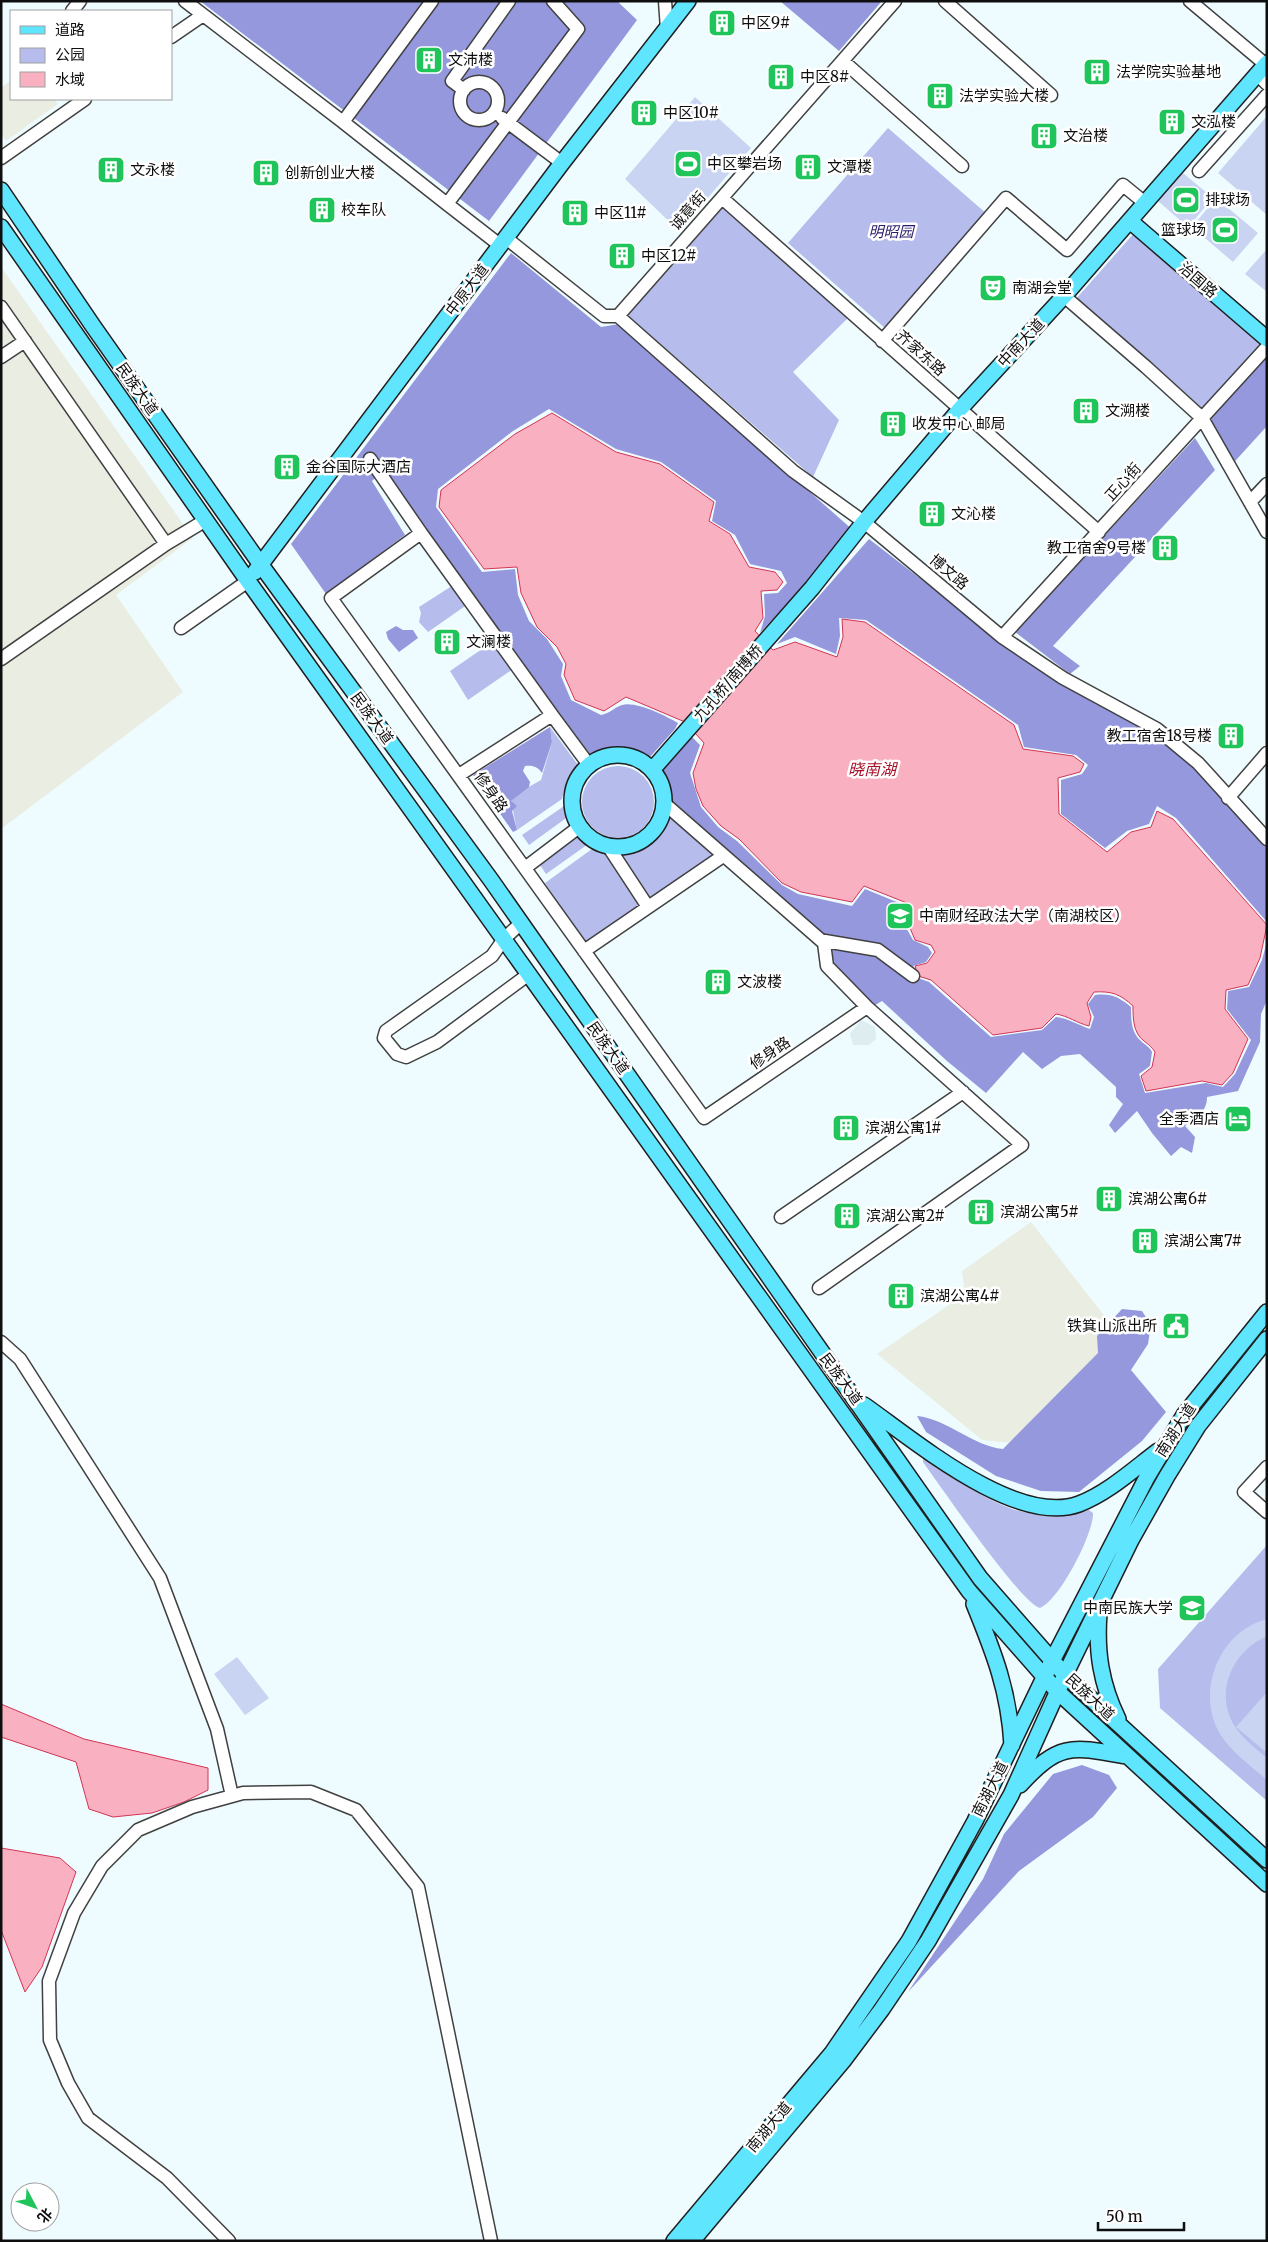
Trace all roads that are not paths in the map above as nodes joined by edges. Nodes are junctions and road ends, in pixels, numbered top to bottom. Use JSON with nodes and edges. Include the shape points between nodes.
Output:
{"nodes":[{"id":1,"x":185,"y":1,"type":"edge"},
{"id":2,"x":432,"y":1,"type":"edge"},
{"id":3,"x":510,"y":1,"type":"edge"},
{"id":4,"x":553,"y":1,"type":"edge"},
{"id":5,"x":665,"y":1,"type":"edge"},
{"id":6,"x":688,"y":1,"type":"edge"},
{"id":7,"x":895,"y":1,"type":"edge"},
{"id":8,"x":945,"y":1,"type":"edge"},
{"id":9,"x":1190,"y":1,"type":"edge"},
{"id":10,"x":203,"y":15,"type":"junction"},
{"id":11,"x":667,"y":29,"type":"junction"},
{"id":12,"x":172,"y":36,"type":"edge"},
{"id":13,"x":843,"y":61,"type":"junction"},
{"id":14,"x":1264,"y":71,"type":"edge"},
{"id":15,"x":464,"y":90,"type":"junction"},
{"id":16,"x":1051,"y":94,"type":"dead end"},
{"id":17,"x":1267,"y":95,"type":"edge"},
{"id":18,"x":85,"y":100,"type":"edge"},
{"id":19,"x":494,"y":112,"type":"junction"},
{"id":20,"x":343,"y":122,"type":"junction"},
{"id":21,"x":508,"y":122,"type":"junction"},
{"id":22,"x":1,"y":158,"type":"edge"},
{"id":23,"x":562,"y":163,"type":"junction"},
{"id":24,"x":962,"y":166,"type":"dead end"},
{"id":25,"x":1199,"y":171,"type":"dead end"},
{"id":26,"x":1,"y":190,"type":"edge"},
{"id":27,"x":722,"y":198,"type":"junction"},
{"id":28,"x":1145,"y":202,"type":"junction"},
{"id":29,"x":447,"y":204,"type":"junction"},
{"id":30,"x":1130,"y":221,"type":"junction"},
{"id":31,"x":1,"y":227,"type":"edge"},
{"id":32,"x":503,"y":242,"type":"junction"},
{"id":33,"x":1064,"y":296,"type":"junction"},
{"id":34,"x":1,"y":307,"type":"edge"},
{"id":35,"x":618,"y":316,"type":"junction"},
{"id":36,"x":1267,"y":339,"type":"edge"},
{"id":37,"x":25,"y":341,"type":"junction"},
{"id":38,"x":882,"y":341,"type":"junction"},
{"id":39,"x":1267,"y":347,"type":"edge"},
{"id":40,"x":1,"y":357,"type":"edge"},
{"id":41,"x":960,"y":409,"type":"junction"},
{"id":42,"x":1202,"y":418,"type":"junction"},
{"id":43,"x":370,"y":459,"type":"dead end"},
{"id":44,"x":1267,"y":484,"type":"edge"},
{"id":45,"x":1250,"y":502,"type":"junction"},
{"id":46,"x":206,"y":520,"type":"junction"},
{"id":47,"x":864,"y":522,"type":"junction"},
{"id":48,"x":1099,"y":532,"type":"junction"},
{"id":49,"x":1267,"y":532,"type":"edge"},
{"id":50,"x":421,"y":533,"type":"junction"},
{"id":51,"x":166,"y":544,"type":"junction"},
{"id":52,"x":260,"y":565,"type":"junction"},
{"id":53,"x":248,"y":581,"type":"junction"},
{"id":54,"x":778,"y":626,"type":"joint"},
{"id":55,"x":181,"y":628,"type":"dead end"},
{"id":56,"x":1002,"y":637,"type":"junction"},
{"id":57,"x":1,"y":659,"type":"edge"},
{"id":58,"x":552,"y":716,"type":"junction"},
{"id":59,"x":1267,"y":753,"type":"edge"},
{"id":60,"x":589,"y":765,"type":"junction"},
{"id":61,"x":652,"y":770,"type":"junction"},
{"id":62,"x":459,"y":775,"type":"junction"},
{"id":63,"x":1228,"y":798,"type":"junction"},
{"id":64,"x":665,"y":804,"type":"junction"},
{"id":65,"x":580,"y":827,"type":"junction"},
{"id":66,"x":1267,"y":839,"type":"edge"},
{"id":67,"x":608,"y":846,"type":"junction"},
{"id":68,"x":723,"y":856,"type":"junction"},
{"id":69,"x":525,"y":868,"type":"junction"},
{"id":70,"x":648,"y":907,"type":"junction"},
{"id":71,"x":520,"y":923,"type":"junction"},
{"id":72,"x":504,"y":939,"type":"junction"},
{"id":73,"x":825,"y":941,"type":"dead end"},
{"id":74,"x":584,"y":951,"type":"junction"},
{"id":75,"x":529,"y":974,"type":"junction"},
{"id":76,"x":914,"y":976,"type":"dead end"},
{"id":77,"x":867,"y":1007,"type":"junction"},
{"id":78,"x":963,"y":1092,"type":"junction"},
{"id":79,"x":780,"y":1216,"type":"dead end"},
{"id":80,"x":819,"y":1288,"type":"dead end"},
{"id":81,"x":1267,"y":1312,"type":"edge"},
{"id":82,"x":1267,"y":1339,"type":"edge"},
{"id":83,"x":1,"y":1342,"type":"edge"},
{"id":84,"x":856,"y":1399,"type":"junction"},
{"id":85,"x":1164,"y":1447,"type":"junction"},
{"id":86,"x":1267,"y":1467,"type":"edge"},
{"id":87,"x":1267,"y":1512,"type":"edge"},
{"id":88,"x":969,"y":1591,"type":"junction"},
{"id":89,"x":1100,"y":1604,"type":"junction"},
{"id":90,"x":1052,"y":1661,"type":"junction"},
{"id":91,"x":1065,"y":1674,"type":"junction"},
{"id":92,"x":1044,"y":1678,"type":"junction"},
{"id":93,"x":1057,"y":1691,"type":"junction"},
{"id":94,"x":1122,"y":1727,"type":"junction"},
{"id":95,"x":1012,"y":1746,"type":"junction"},
{"id":96,"x":1126,"y":1756,"type":"junction"},
{"id":97,"x":232,"y":1796,"type":"junction"},
{"id":98,"x":1011,"y":1796,"type":"junction"},
{"id":99,"x":1267,"y":1860,"type":"edge"},
{"id":100,"x":1267,"y":1884,"type":"edge"},
{"id":101,"x":229,"y":2241,"type":"edge"},
{"id":102,"x":491,"y":2241,"type":"edge"},
{"id":103,"x":674,"y":2241,"type":"edge"},
{"id":104,"x":692,"y":2241,"type":"edge"}],
"edges":[{"from":1,"to":10,"type":"street"},
{"from":2,"to":20,"type":"street"},
{"from":3,"to":15,"type":"street","via":[[452,81]]},
{"from":4,"to":21,"type":"street","via":[[578,29]]},
{"from":5,"to":11,"type":"street"},
{"from":6,"to":11,"type":"main road","name":"中原大道"},
{"from":7,"to":13,"type":"street","name":"诚意街"},
{"from":8,"to":16,"type":"street"},
{"from":9,"to":14,"type":"street"},
{"from":10,"to":12,"type":"street"},
{"from":10,"to":20,"type":"street"},
{"from":11,"to":23,"type":"main road","name":"中原大道"},
{"from":13,"to":24,"type":"street"},
{"from":13,"to":27,"type":"street","name":"诚意街"},
{"from":14,"to":28,"type":"main road","name":"中南大道"},
{"from":15,"to":19,"type":"street","via":[[461,105],[468,116],[479,120]]},
{"from":15,"to":19,"type":"street","via":[[478,82],[490,85],[497,95]]},
{"from":17,"to":25,"type":"street"},
{"from":18,"to":22,"type":"street"},
{"from":19,"to":21,"type":"street"},
{"from":20,"to":29,"type":"street"},
{"from":21,"to":23,"type":"street"},
{"from":21,"to":29,"type":"street"},
{"from":23,"to":32,"type":"main road","name":"中原大道"},
{"from":26,"to":52,"type":"main road","name":"民族大道"},
{"from":27,"to":35,"type":"street","name":"诚意街"},
{"from":27,"to":38,"type":"street","name":"齐家东路"},
{"from":28,"to":30,"type":"main road","name":"中南大道"},
{"from":28,"to":38,"type":"street","via":[[1123,185],[1067,250],[1006,198]]},
{"from":29,"to":32,"type":"street"},
{"from":30,"to":33,"type":"main road","name":"中南大道"},
{"from":30,"to":36,"type":"main road","name":"治国路"},
{"from":31,"to":46,"type":"main road","name":"民族大道"},
{"from":32,"to":35,"type":"street","via":[[604,316]]},
{"from":32,"to":52,"type":"main road","name":"中原大道"},
{"from":33,"to":41,"type":"main road","name":"中南大道"},
{"from":33,"to":42,"type":"street"},
{"from":34,"to":37,"type":"street"},
{"from":35,"to":47,"type":"street","name":"博文路","via":[[793,471]]},
{"from":37,"to":40,"type":"street"},
{"from":37,"to":51,"type":"street"},
{"from":38,"to":41,"type":"street","name":"齐家东路"},
{"from":39,"to":42,"type":"street","name":"正心街"},
{"from":41,"to":47,"type":"main road","name":"中南大道"},
{"from":41,"to":48,"type":"street","name":"齐家东路"},
{"from":42,"to":45,"type":"street"},
{"from":42,"to":48,"type":"street","name":"正心街"},
{"from":43,"to":50,"type":"street"},
{"from":44,"to":45,"type":"street"},
{"from":45,"to":49,"type":"street"},
{"from":46,"to":51,"type":"street"},
{"from":46,"to":53,"type":"main road","name":"民族大道"},
{"from":47,"to":54,"type":"main road","name":"中南大道"},
{"from":47,"to":56,"type":"street","name":"博文路"},
{"from":48,"to":56,"type":"street","name":"正心街"},
{"from":50,"to":58,"type":"street"},
{"from":50,"to":62,"type":"street","name":"修身路","via":[[332,598]]},
{"from":51,"to":57,"type":"street"},
{"from":52,"to":53,"type":"main road","name":"中原大道"},
{"from":52,"to":71,"type":"main road","name":"民族大道"},
{"from":53,"to":55,"type":"street"},
{"from":53,"to":72,"type":"main road","name":"民族大道"},
{"from":54,"to":61,"type":"main road","name":"九孔桥/南博桥"},
{"from":56,"to":63,"type":"street","name":"博文路","via":[[1063,678],[1157,729],[1198,763]]},
{"from":58,"to":60,"type":"street"},
{"from":58,"to":62,"type":"street"},
{"from":59,"to":63,"type":"street"},
{"from":60,"to":61,"type":"main road","via":[[608,756],[622,755],[637,759]]},
{"from":60,"to":65,"type":"main road","via":[[580,775],[572,801]]},
{"from":61,"to":64,"type":"main road","via":[[660,782]]},
{"from":62,"to":69,"type":"street","name":"修身路"},
{"from":63,"to":66,"type":"street","name":"博文路"},
{"from":64,"to":67,"type":"main road","via":[[658,824],[643,840],[624,847]]},
{"from":64,"to":68,"type":"street"},
{"from":65,"to":67,"type":"main road","via":[[593,840]]},
{"from":65,"to":69,"type":"street"},
{"from":67,"to":70,"type":"street"},
{"from":68,"to":70,"type":"street"},
{"from":68,"to":77,"type":"street","via":[[824,943],[827,966]]},
{"from":69,"to":74,"type":"street","name":"修身路"},
{"from":70,"to":74,"type":"street"},
{"from":71,"to":72,"type":"street"},
{"from":71,"to":84,"type":"main road","name":"民族大道"},
{"from":72,"to":75,"type":"main road","name":"民族大道"},
{"from":72,"to":75,"type":"street","via":[[492,956],[386,1031],[384,1038],[389,1046],[406,1057],[437,1042]]},
{"from":73,"to":76,"type":"street","via":[[878,950]]},
{"from":74,"to":77,"type":"street","name":"修身路","via":[[704,1118]]},
{"from":75,"to":88,"type":"main road","name":"民族大道"},
{"from":77,"to":78,"type":"street"},
{"from":78,"to":79,"type":"street"},
{"from":78,"to":80,"type":"street","via":[[1022,1145]]},
{"from":81,"to":85,"type":"main road","name":"南湖大道","via":[[1200,1394]]},
{"from":82,"to":89,"type":"main road","name":"南湖大道","via":[[1183,1448],[1131,1540]]},
{"from":83,"to":97,"type":"street","via":[[20,1359],[160,1578],[217,1729]]},
{"from":84,"to":85,"type":"main road","via":[[943,1461],[1001,1494],[1035,1506],[1064,1507],[1091,1498]]},
{"from":84,"to":90,"type":"main road","name":"民族大道","via":[[980,1578]]},
{"from":85,"to":90,"type":"main road","name":"南湖大道"},
{"from":86,"to":87,"type":"street","via":[[1244,1492]]},
{"from":88,"to":92,"type":"main road","name":"民族大道"},
{"from":88,"to":95,"type":"main road","via":[[1002,1679],[1011,1722]]},
{"from":89,"to":91,"type":"main road","name":"南湖大道"},
{"from":89,"to":94,"type":"main road","via":[[1099,1665],[1110,1702]]},
{"from":90,"to":91,"type":"main road","name":"民族大道"},
{"from":90,"to":92,"type":"main road","name":"南湖大道"},
{"from":91,"to":93,"type":"main road","name":"南湖大道"},
{"from":91,"to":94,"type":"main road","name":"民族大道"},
{"from":92,"to":93,"type":"main road","name":"民族大道"},
{"from":92,"to":95,"type":"main road","name":"南湖大道"},
{"from":93,"to":96,"type":"main road","name":"民族大道"},
{"from":93,"to":98,"type":"main road","name":"南湖大道"},
{"from":94,"to":99,"type":"main road","name":"民族大道"},
{"from":95,"to":103,"type":"main road","name":"南湖大道","via":[[928,1909],[868,2002],[832,2053]]},
{"from":96,"to":98,"type":"main road","via":[[1081,1749],[1057,1753],[1043,1762]]},
{"from":96,"to":100,"type":"main road","name":"民族大道"},
{"from":97,"to":101,"type":"street","via":[[138,1830],[102,1866],[74,1913],[49,1982],[50,2040],[68,2083],[88,2118],[168,2178]]},
{"from":97,"to":102,"type":"street","via":[[311,1792],[356,1810],[418,1888]]},
{"from":98,"to":104,"type":"main road","name":"南湖大道","via":[[928,1941],[882,2010]]}]}
